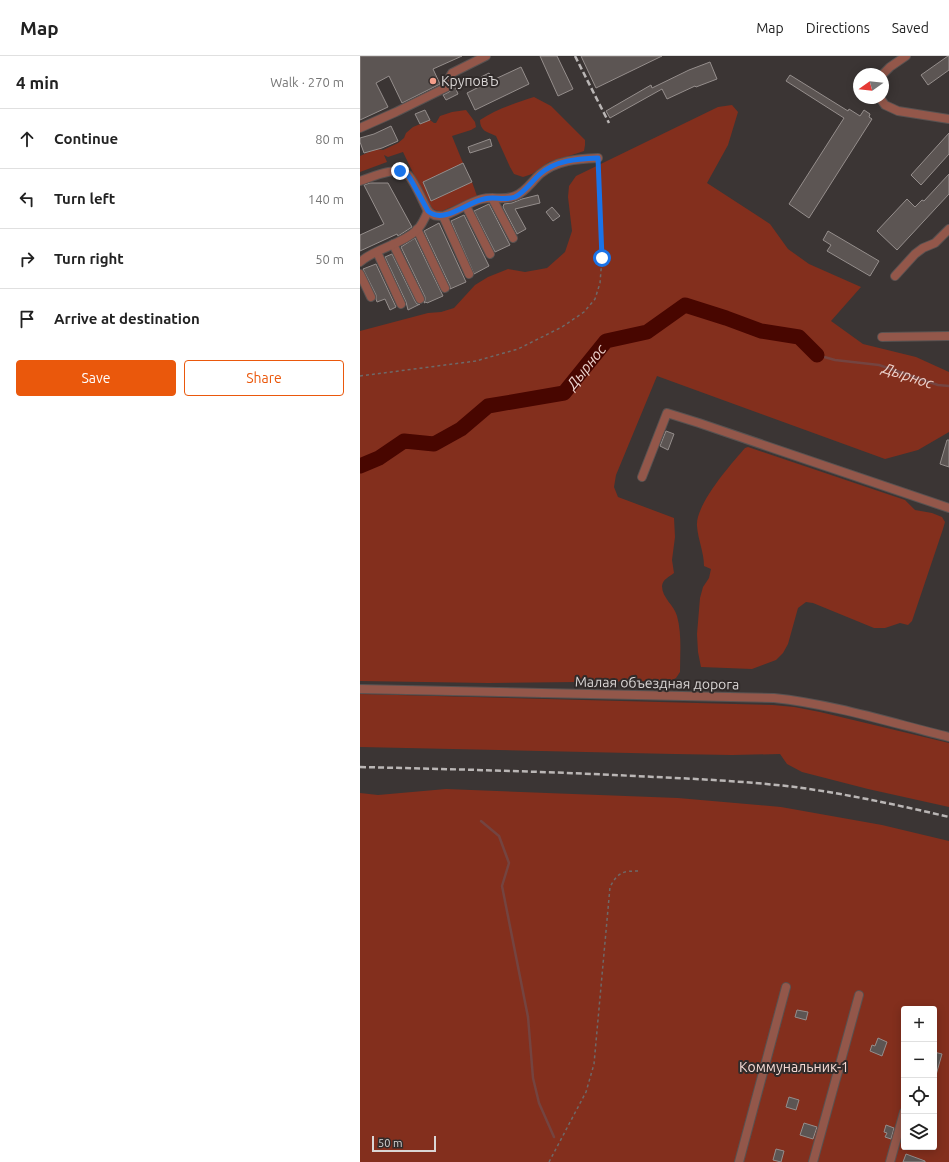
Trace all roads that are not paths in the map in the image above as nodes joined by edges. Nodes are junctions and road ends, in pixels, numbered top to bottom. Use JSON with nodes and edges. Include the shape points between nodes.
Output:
{"nodes":[{"id":1,"x":486,"y":56,"type":"edge"},
{"id":2,"x":906,"y":56,"type":"edge"},
{"id":3,"x":889,"y":68,"type":"edge"},
{"id":4,"x":884,"y":104,"type":"edge"},
{"id":5,"x":949,"y":119,"type":"edge"},
{"id":6,"x":360,"y":128,"type":"edge"},
{"id":7,"x":598,"y":158,"type":"road end"},
{"id":8,"x":360,"y":180,"type":"edge"},
{"id":9,"x":492,"y":198,"type":"junction"},
{"id":10,"x":466,"y":206,"type":"junction"},
{"id":11,"x":428,"y":211,"type":"junction"},
{"id":12,"x":443,"y":216,"type":"junction"},
{"id":13,"x":418,"y":229,"type":"junction"},
{"id":14,"x":949,"y":229,"type":"edge"},
{"id":15,"x":512,"y":238,"type":"dead end"},
{"id":16,"x":393,"y":244,"type":"junction"},
{"id":17,"x":377,"y":252,"type":"junction"},
{"id":18,"x":490,"y":254,"type":"dead end"},
{"id":19,"x":360,"y":262,"type":"edge"},
{"id":20,"x":360,"y":274,"type":"edge"},
{"id":21,"x":470,"y":274,"type":"dead end"},
{"id":22,"x":896,"y":276,"type":"dead end"},
{"id":23,"x":445,"y":288,"type":"dead end"},
{"id":24,"x":370,"y":298,"type":"dead end"},
{"id":25,"x":420,"y":299,"type":"dead end"},
{"id":26,"x":402,"y":304,"type":"dead end"},
{"id":27,"x":949,"y":336,"type":"edge"},
{"id":28,"x":882,"y":337,"type":"dead end"},
{"id":29,"x":642,"y":477,"type":"dead end"},
{"id":30,"x":949,"y":508,"type":"edge"},
{"id":31,"x":360,"y":689,"type":"edge"},
{"id":32,"x":949,"y":737,"type":"edge"},
{"id":33,"x":786,"y":987,"type":"dead end"},
{"id":34,"x":859,"y":995,"type":"dead end"},
{"id":35,"x":903,"y":1114,"type":"edge"},
{"id":36,"x":739,"y":1162,"type":"edge"},
{"id":37,"x":813,"y":1162,"type":"edge"},
{"id":38,"x":890,"y":1162,"type":"edge"}],
"edges":[{"from":1,"to":6,"type":"street","via":[[452,73],[447,87]]},
{"from":2,"to":3,"type":"street"},
{"from":4,"to":5,"type":"street","via":[[898,111]]},
{"from":7,"to":9,"type":"street","via":[[569,160],[554,165],[516,196],[507,199]]},
{"from":8,"to":11,"type":"street","via":[[387,172],[400,171],[407,174]]},
{"from":9,"to":10,"type":"street","via":[[480,199]]},
{"from":9,"to":15,"type":"street"},
{"from":10,"to":12,"type":"street"},
{"from":10,"to":18,"type":"street"},
{"from":11,"to":12,"type":"street","via":[[432,215]]},
{"from":11,"to":13,"type":"street"},
{"from":12,"to":21,"type":"street"},
{"from":13,"to":16,"type":"street"},
{"from":13,"to":23,"type":"street"},
{"from":14,"to":22,"type":"street","via":[[935,243],[915,254]]},
{"from":16,"to":17,"type":"street"},
{"from":16,"to":25,"type":"street"},
{"from":17,"to":19,"type":"street"},
{"from":17,"to":26,"type":"street"},
{"from":20,"to":24,"type":"street"},
{"from":27,"to":28,"type":"street"},
{"from":29,"to":30,"type":"street","via":[[667,413]]},
{"from":31,"to":32,"type":"street","name":"Малая объездная дорога","via":[[774,698],[822,706]]},
{"from":33,"to":36,"type":"street"},
{"from":34,"to":37,"type":"street"},
{"from":35,"to":38,"type":"street"}]}
